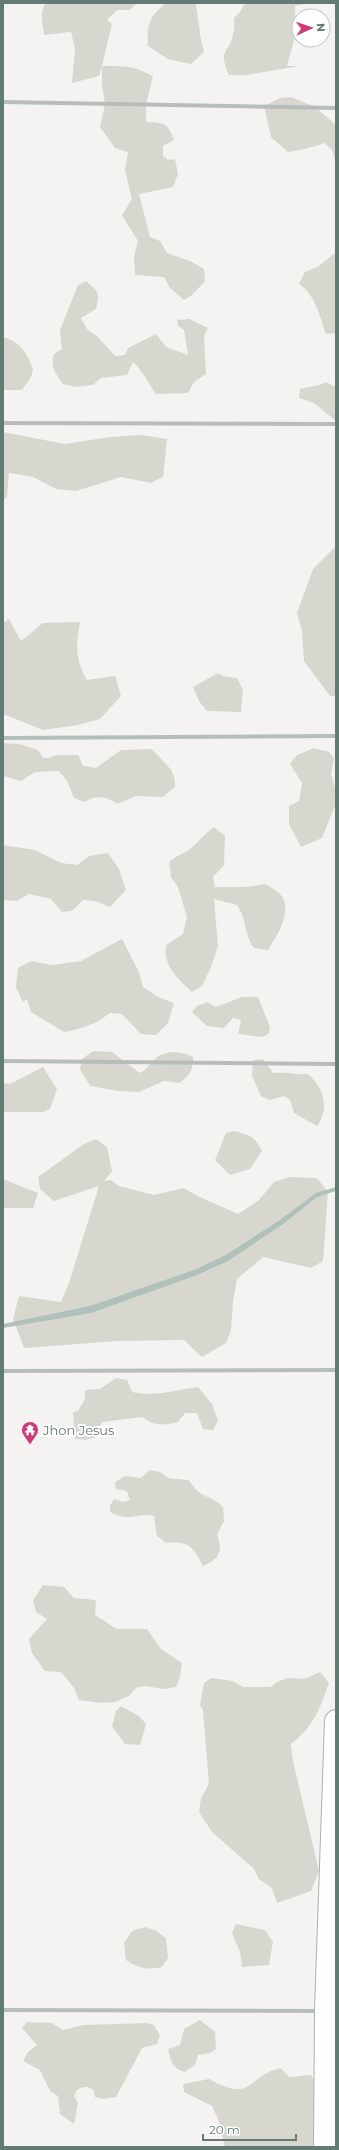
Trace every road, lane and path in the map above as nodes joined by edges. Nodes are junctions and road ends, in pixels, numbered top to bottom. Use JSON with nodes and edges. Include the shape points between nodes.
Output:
{"nodes":[{"id":1,"x":3,"y":102,"type":"edge"},
{"id":2,"x":336,"y":108,"type":"edge"},
{"id":3,"x":3,"y":423,"type":"edge"},
{"id":4,"x":336,"y":424,"type":"edge"},
{"id":5,"x":336,"y":736,"type":"edge"},
{"id":6,"x":3,"y":738,"type":"edge"},
{"id":7,"x":3,"y":1061,"type":"edge"},
{"id":8,"x":336,"y":1064,"type":"edge"},
{"id":9,"x":336,"y":1370,"type":"edge"},
{"id":10,"x":3,"y":1372,"type":"edge"},
{"id":11,"x":336,"y":1721,"type":"edge"},
{"id":12,"x":3,"y":2010,"type":"edge"},
{"id":13,"x":328,"y":2011,"type":"junction"},
{"id":14,"x":325,"y":2147,"type":"edge"}],
"edges":[{"from":1,"to":2,"type":"street"},
{"from":3,"to":4,"type":"street"},
{"from":5,"to":6,"type":"street"},
{"from":7,"to":8,"type":"street"},
{"from":9,"to":10,"type":"street"},
{"from":11,"to":13,"type":"main road"},
{"from":12,"to":13,"type":"street"},
{"from":13,"to":14,"type":"main road"}]}
